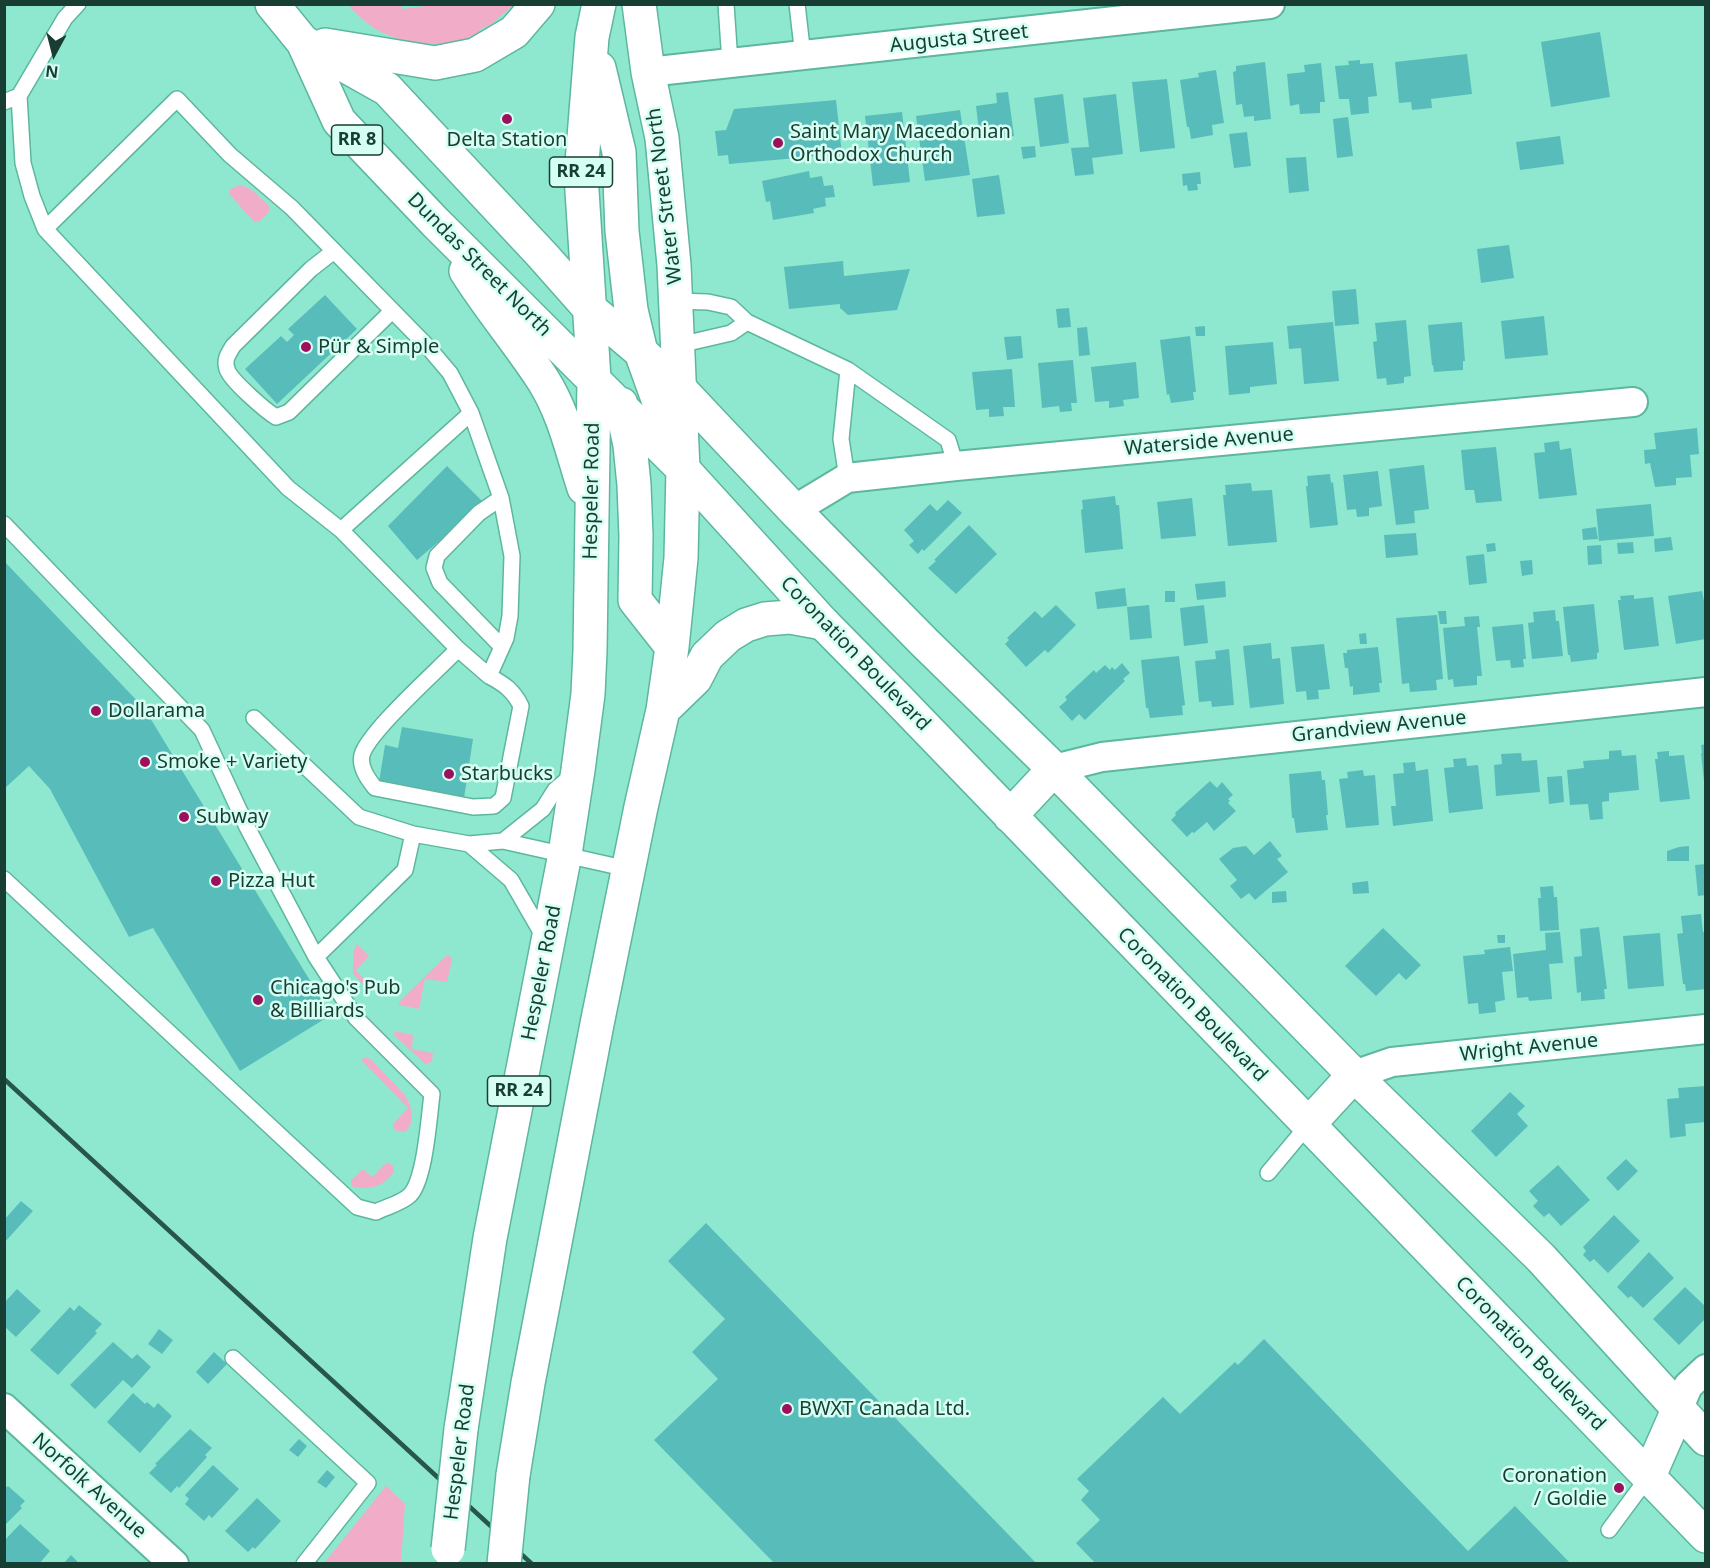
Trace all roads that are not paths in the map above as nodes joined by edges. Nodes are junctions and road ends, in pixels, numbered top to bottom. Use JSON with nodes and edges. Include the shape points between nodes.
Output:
{"nodes":[{"id":1,"x":78,"y":4,"type":"edge"},
{"id":2,"x":538,"y":4,"type":"edge"},
{"id":3,"x":599,"y":4,"type":"edge"},
{"id":4,"x":639,"y":4,"type":"edge"},
{"id":5,"x":726,"y":4,"type":"edge"},
{"id":6,"x":796,"y":4,"type":"edge"},
{"id":7,"x":1270,"y":4,"type":"edge"},
{"id":8,"x":282,"y":8,"type":"edge"},
{"id":9,"x":592,"y":37,"type":"junction"},
{"id":10,"x":303,"y":42,"type":"junction"},
{"id":11,"x":804,"y":56,"type":"junction"},
{"id":12,"x":730,"y":63,"type":"junction"},
{"id":13,"x":648,"y":72,"type":"junction"},
{"id":14,"x":12,"y":99,"type":"edge"},
{"id":15,"x":435,"y":222,"type":"junction"},
{"id":16,"x":45,"y":229,"type":"junction"},
{"id":17,"x":334,"y":251,"type":"junction"},
{"id":18,"x":676,"y":301,"type":"junction"},
{"id":19,"x":589,"y":308,"type":"junction"},
{"id":20,"x":392,"y":310,"type":"junction"},
{"id":21,"x":747,"y":322,"type":"junction"},
{"id":22,"x":679,"y":345,"type":"junction"},
{"id":23,"x":641,"y":352,"type":"junction"},
{"id":24,"x":848,"y":370,"type":"junction"},
{"id":25,"x":594,"y":379,"type":"junction"},
{"id":26,"x":680,"y":389,"type":"junction"},
{"id":27,"x":1633,"y":402,"type":"dead end"},
{"id":28,"x":622,"y":406,"type":"junction"},
{"id":29,"x":471,"y":413,"type":"junction"},
{"id":30,"x":956,"y":466,"type":"junction"},
{"id":31,"x":683,"y":469,"type":"junction"},
{"id":32,"x":847,"y":478,"type":"junction"},
{"id":33,"x":501,"y":498,"type":"junction"},
{"id":34,"x":794,"y":510,"type":"junction"},
{"id":35,"x":592,"y":515,"type":"junction"},
{"id":36,"x":4,"y":524,"type":"edge"},
{"id":37,"x":341,"y":530,"type":"junction"},
{"id":38,"x":823,"y":623,"type":"junction"},
{"id":39,"x":502,"y":647,"type":"junction"},
{"id":40,"x":672,"y":647,"type":"junction"},
{"id":41,"x":458,"y":649,"type":"junction"},
{"id":42,"x":489,"y":676,"type":"junction"},
{"id":43,"x":1706,"y":692,"type":"edge"},
{"id":44,"x":663,"y":710,"type":"junction"},
{"id":45,"x":254,"y":718,"type":"dead end"},
{"id":46,"x":1054,"y":769,"type":"junction"},
{"id":47,"x":578,"y":770,"type":"junction"},
{"id":48,"x":1010,"y":816,"type":"junction"},
{"id":49,"x":413,"y":834,"type":"junction"},
{"id":50,"x":503,"y":841,"type":"junction"},
{"id":51,"x":469,"y":844,"type":"junction"},
{"id":52,"x":565,"y":854,"type":"junction"},
{"id":53,"x":628,"y":869,"type":"junction"},
{"id":54,"x":4,"y":879,"type":"edge"},
{"id":55,"x":548,"y":943,"type":"junction"},
{"id":56,"x":316,"y":957,"type":"junction"},
{"id":57,"x":1706,"y":1029,"type":"edge"},
{"id":58,"x":1354,"y":1075,"type":"junction"},
{"id":59,"x":1308,"y":1125,"type":"junction"},
{"id":60,"x":1268,"y":1173,"type":"dead end"},
{"id":61,"x":233,"y":1358,"type":"dead end"},
{"id":62,"x":1706,"y":1369,"type":"edge"},
{"id":63,"x":4,"y":1408,"type":"edge"},
{"id":64,"x":1678,"y":1410,"type":"junction"},
{"id":65,"x":1706,"y":1439,"type":"edge"},
{"id":66,"x":1649,"y":1476,"type":"junction"},
{"id":67,"x":1610,"y":1530,"type":"dead end"},
{"id":68,"x":1706,"y":1536,"type":"edge"},
{"id":69,"x":447,"y":1556,"type":"edge"},
{"id":70,"x":174,"y":1563,"type":"edge"},
{"id":71,"x":304,"y":1563,"type":"edge"},
{"id":72,"x":504,"y":1563,"type":"edge"}],
"edges":[{"from":1,"to":14,"type":"lane"},
{"from":2,"to":10,"type":"main road","via":[[514,32],[475,55],[435,63]]},
{"from":3,"to":9,"type":"main road","number":"RR 24"},
{"from":4,"to":13,"type":"main road","name":"Water Street North"},
{"from":5,"to":12,"type":"lane"},
{"from":6,"to":11,"type":"lane"},
{"from":7,"to":11,"type":"street","name":"Augusta Street"},
{"from":8,"to":10,"type":"main road","name":"Dundas Street North","number":"RR 8"},
{"from":9,"to":19,"type":"main road","number":"RR 24","via":[[581,175]]},
{"from":9,"to":23,"type":"main road","via":[[619,152],[622,231],[631,310]]},
{"from":10,"to":15,"type":"main road","name":"Dundas Street North","number":"RR 8","via":[[339,121]]},
{"from":10,"to":19,"type":"main road","name":"Dundas Street North","number":"RR 8","via":[[387,88]]},
{"from":11,"to":12,"type":"street","name":"Augusta Street"},
{"from":12,"to":13,"type":"street","name":"Augusta Street"},
{"from":13,"to":18,"type":"main road","name":"Water Street North","via":[[662,138]]},
{"from":14,"to":16,"type":"lane","via":[[23,163]]},
{"from":15,"to":25,"type":"main road","name":"Dundas Street North","number":"RR 8"},
{"from":15,"to":35,"type":"main road","via":[[487,304],[543,381],[562,417]]},
{"from":16,"to":17,"type":"lane","via":[[177,99],[230,155],[292,208]]},
{"from":16,"to":37,"type":"lane","via":[[288,488]]},
{"from":17,"to":20,"type":"lane"},
{"from":17,"to":20,"type":"lane","via":[[311,269],[226,356],[227,371],[265,410],[276,417],[289,412]]},
{"from":18,"to":21,"type":"lane","via":[[731,307]]},
{"from":18,"to":22,"type":"main road","name":"Water Street North"},
{"from":19,"to":23,"type":"main road","name":"Dundas Street North","number":"RR 8"},
{"from":19,"to":25,"type":"main road","number":"RR 24"},
{"from":19,"to":28,"type":"main road"},
{"from":20,"to":29,"type":"lane","via":[[450,373]]},
{"from":21,"to":22,"type":"lane","via":[[730,333]]},
{"from":21,"to":24,"type":"lane"},
{"from":22,"to":26,"type":"main road","name":"Water Street North"},
{"from":23,"to":26,"type":"main road","name":"Dundas Street North","number":"RR 8"},
{"from":23,"to":31,"type":"main road"},
{"from":24,"to":30,"type":"lane","via":[[948,440]]},
{"from":24,"to":32,"type":"lane","via":[[841,439]]},
{"from":25,"to":28,"type":"main road","name":"Dundas Street North","number":"RR 8"},
{"from":25,"to":35,"type":"main road","name":"Hespeler Road","number":"RR 24"},
{"from":26,"to":31,"type":"main road","name":"Water Street North"},
{"from":26,"to":34,"type":"main road","number":"RR 8"},
{"from":27,"to":30,"type":"street","name":"Waterside Avenue"},
{"from":28,"to":31,"type":"main road","name":"Dundas Street North","number":"RR 8"},
{"from":28,"to":40,"type":"main road","via":[[634,485],[635,600]]},
{"from":29,"to":33,"type":"lane"},
{"from":29,"to":37,"type":"lane"},
{"from":30,"to":32,"type":"street","name":"Waterside Avenue"},
{"from":31,"to":38,"type":"main road","name":"Coronation Boulevard","number":"RR 8"},
{"from":31,"to":40,"type":"main road","via":[[682,544]]},
{"from":32,"to":34,"type":"street","name":"Waterside Avenue"},
{"from":33,"to":39,"type":"lane","via":[[512,556],[510,616]]},
{"from":33,"to":39,"type":"lane","via":[[437,556],[434,568],[440,583]]},
{"from":34,"to":46,"type":"main road","number":"RR 8"},
{"from":35,"to":47,"type":"main road","name":"Hespeler Road","number":"RR 24","via":[[588,694]]},
{"from":36,"to":56,"type":"lane","via":[[202,730],[247,827]]},
{"from":37,"to":41,"type":"lane"},
{"from":38,"to":44,"type":"main road","via":[[790,617],[746,625],[707,656],[695,679]]},
{"from":38,"to":48,"type":"main road","name":"Coronation Boulevard","number":"RR 8"},
{"from":39,"to":42,"type":"lane"},
{"from":40,"to":44,"type":"main road"},
{"from":41,"to":42,"type":"lane"},
{"from":41,"to":42,"type":"lane","via":[[372,736],[362,756],[364,774],[375,788],[473,807],[494,806],[503,798],[520,706],[514,693]]},
{"from":43,"to":46,"type":"street","name":"Grandview Avenue","via":[[1102,757]]},
{"from":44,"to":53,"type":"main road"},
{"from":45,"to":49,"type":"lane","via":[[359,817]]},
{"from":46,"to":48,"type":"main road"},
{"from":46,"to":58,"type":"main road","number":"RR 8"},
{"from":47,"to":50,"type":"lane","via":[[555,790],[543,809]]},
{"from":47,"to":52,"type":"main road","name":"Hespeler Road","number":"RR 24"},
{"from":48,"to":59,"type":"main road","name":"Coronation Boulevard","number":"RR 8"},
{"from":49,"to":51,"type":"lane"},
{"from":49,"to":56,"type":"lane","via":[[405,870]]},
{"from":50,"to":51,"type":"lane"},
{"from":50,"to":52,"type":"lane"},
{"from":51,"to":55,"type":"lane","via":[[511,880]]},
{"from":52,"to":53,"type":"lane"},
{"from":52,"to":55,"type":"main road","name":"Hespeler Road","number":"RR 24"},
{"from":53,"to":72,"type":"main road","bridge":true,"via":[[528,1383]]},
{"from":54,"to":56,"type":"lane","via":[[357,1207],[376,1212],[410,1196],[417,1183],[432,1094],[356,1018]]},
{"from":55,"to":69,"type":"main road","name":"Hespeler Road","number":"RR 24","bridge":true,"via":[[490,1238],[461,1429]]},
{"from":57,"to":58,"type":"street","name":"Wright Avenue","via":[[1392,1062]]},
{"from":58,"to":59,"type":"main road"},
{"from":58,"to":64,"type":"main road","number":"RR 8","via":[[1540,1258]]},
{"from":59,"to":60,"type":"lane"},
{"from":59,"to":66,"type":"main road","name":"Coronation Boulevard","number":"RR 8"},
{"from":61,"to":71,"type":"lane","via":[[368,1483]]},
{"from":62,"to":64,"type":"street","via":[[1688,1386]]},
{"from":63,"to":70,"type":"street","name":"Norfolk Avenue"},
{"from":64,"to":65,"type":"main road","number":"RR 8"},
{"from":64,"to":66,"type":"main road"},
{"from":66,"to":67,"type":"lane"},
{"from":66,"to":68,"type":"main road","name":"Coronation Boulevard","number":"RR 8"}]}
